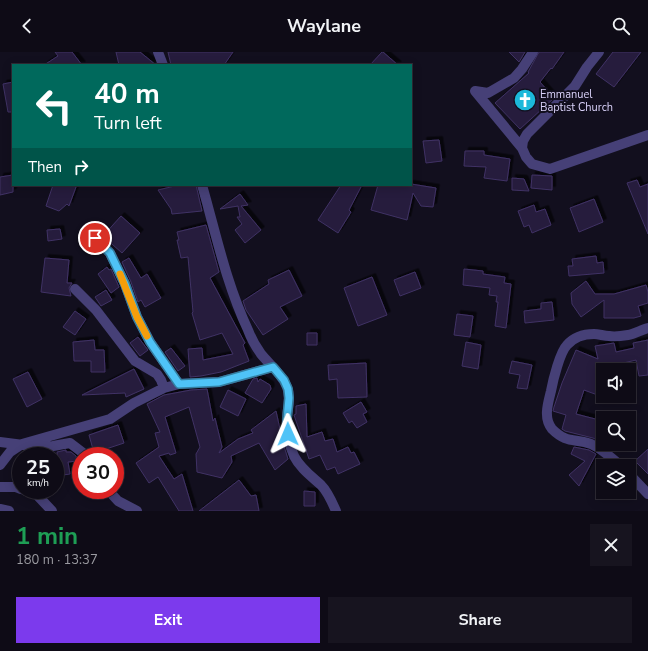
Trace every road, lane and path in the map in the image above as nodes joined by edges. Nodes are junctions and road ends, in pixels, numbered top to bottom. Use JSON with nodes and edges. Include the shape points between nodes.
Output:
{"nodes":[{"id":1,"x":158,"y":52,"type":"edge"},
{"id":2,"x":533,"y":52,"type":"edge"},
{"id":3,"x":598,"y":52,"type":"edge"},
{"id":4,"x":163,"y":64,"type":"edge"},
{"id":5,"x":648,"y":135,"type":"edge"},
{"id":6,"x":522,"y":148,"type":"junction"},
{"id":7,"x":202,"y":186,"type":"edge"},
{"id":8,"x":95,"y":238,"type":"dead end"},
{"id":9,"x":75,"y":289,"type":"dead end"},
{"id":10,"x":648,"y":328,"type":"edge"},
{"id":11,"x":273,"y":367,"type":"junction"},
{"id":12,"x":179,"y":384,"type":"junction"},
{"id":13,"x":164,"y":388,"type":"junction"},
{"id":14,"x":0,"y":442,"type":"edge"},
{"id":15,"x":22,"y":444,"type":"junction"},
{"id":16,"x":75,"y":447,"type":"edge"},
{"id":17,"x":612,"y":459,"type":"edge"},
{"id":18,"x":0,"y":465,"type":"edge"},
{"id":19,"x":636,"y":481,"type":"edge"},
{"id":20,"x":0,"y":487,"type":"edge"},
{"id":21,"x":12,"y":488,"type":"edge"},
{"id":22,"x":648,"y":494,"type":"edge"},
{"id":23,"x":41,"y":499,"type":"edge"},
{"id":24,"x":117,"y":499,"type":"edge"},
{"id":25,"x":0,"y":509,"type":"edge"},
{"id":26,"x":9,"y":511,"type":"edge"},
{"id":27,"x":52,"y":511,"type":"edge"},
{"id":28,"x":137,"y":511,"type":"edge"},
{"id":29,"x":336,"y":511,"type":"edge"}],
"edges":[{"from":1,"to":4,"type":"street"},
{"from":2,"to":6,"type":"street","via":[[514,78],[488,93],[475,91]]},
{"from":3,"to":6,"type":"street","via":[[575,86],[527,134],[522,141]]},
{"from":5,"to":6,"type":"street","via":[[550,169],[532,164]]},
{"from":7,"to":11,"type":"street","via":[[224,269],[238,309],[248,332]]},
{"from":8,"to":12,"type":"street","via":[[110,253],[150,342]]},
{"from":9,"to":13,"type":"street","via":[[96,310],[135,361],[157,374]]},
{"from":10,"to":17,"type":"street","via":[[628,335],[596,334],[574,339],[566,345],[554,378],[547,408],[547,419],[551,428],[569,440],[591,444]]},
{"from":11,"to":12,"type":"street","via":[[219,382]]},
{"from":11,"to":29,"type":"street","via":[[288,389],[288,434],[294,456],[301,467],[322,486]]},
{"from":12,"to":13,"type":"street"},
{"from":13,"to":15,"type":"street","via":[[110,419]]},
{"from":14,"to":15,"type":"street"},
{"from":15,"to":16,"type":"street","via":[[53,446],[70,443]]},
{"from":15,"to":18,"type":"street","via":[[10,452]]},
{"from":19,"to":22,"type":"street"},
{"from":20,"to":21,"type":"street"},
{"from":23,"to":27,"type":"street"},
{"from":24,"to":28,"type":"street"},
{"from":25,"to":26,"type":"street"}]}
